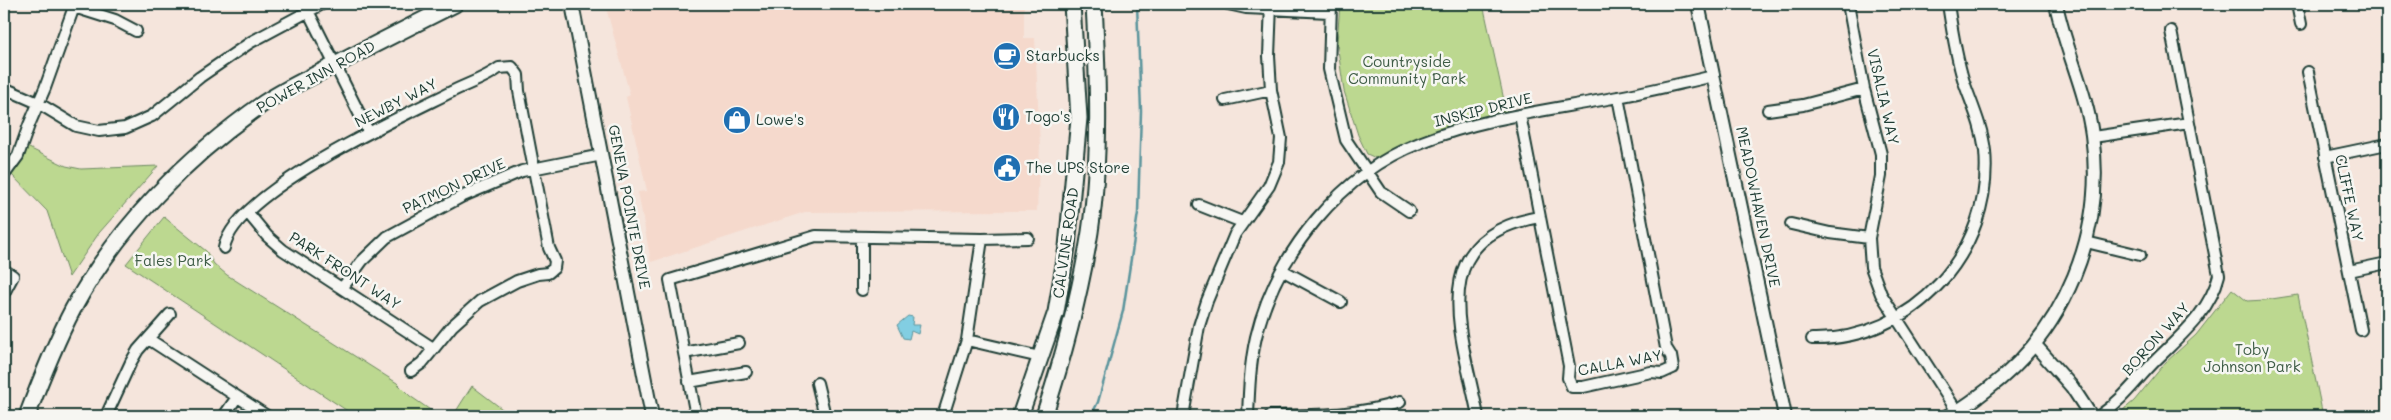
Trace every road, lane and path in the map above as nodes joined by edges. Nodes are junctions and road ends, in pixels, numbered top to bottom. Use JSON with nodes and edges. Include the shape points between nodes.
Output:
{"nodes":[{"id":1,"x":322,"y":4,"type":"edge"},
{"id":2,"x":455,"y":4,"type":"edge"},
{"id":3,"x":572,"y":4,"type":"edge"},
{"id":4,"x":1072,"y":4,"type":"edge"},
{"id":5,"x":1094,"y":4,"type":"edge"},
{"id":6,"x":1228,"y":4,"type":"edge"},
{"id":7,"x":1698,"y":4,"type":"edge"},
{"id":8,"x":1848,"y":4,"type":"edge"},
{"id":9,"x":1948,"y":4,"type":"edge"},
{"id":10,"x":2056,"y":4,"type":"edge"},
{"id":11,"x":2297,"y":4,"type":"edge"},
{"id":12,"x":74,"y":6,"type":"edge"},
{"id":13,"x":1271,"y":6,"type":"edge"},
{"id":14,"x":1330,"y":8,"type":"edge"},
{"id":15,"x":308,"y":11,"type":"junction"},
{"id":16,"x":2301,"y":24,"type":"dead end"},
{"id":17,"x":2171,"y":31,"type":"dead end"},
{"id":18,"x":136,"y":32,"type":"dead end"},
{"id":19,"x":334,"y":65,"type":"junction"},
{"id":20,"x":2308,"y":72,"type":"dead end"},
{"id":21,"x":1714,"y":76,"type":"junction"},
{"id":22,"x":4,"y":88,"type":"edge"},
{"id":23,"x":1864,"y":89,"type":"junction"},
{"id":24,"x":1271,"y":90,"type":"junction"},
{"id":25,"x":1618,"y":97,"type":"junction"},
{"id":26,"x":1225,"y":100,"type":"dead end"},
{"id":27,"x":38,"y":103,"type":"junction"},
{"id":28,"x":1768,"y":110,"type":"dead end"},
{"id":29,"x":1520,"y":115,"type":"junction"},
{"id":30,"x":2189,"y":123,"type":"junction"},
{"id":31,"x":369,"y":133,"type":"junction"},
{"id":32,"x":2092,"y":137,"type":"junction"},
{"id":33,"x":2387,"y":144,"type":"edge"},
{"id":34,"x":602,"y":155,"type":"junction"},
{"id":35,"x":2325,"y":156,"type":"junction"},
{"id":36,"x":534,"y":169,"type":"junction"},
{"id":37,"x":1368,"y":173,"type":"junction"},
{"id":38,"x":4,"y":174,"type":"edge"},
{"id":39,"x":1199,"y":205,"type":"dead end"},
{"id":40,"x":1409,"y":211,"type":"dead end"},
{"id":41,"x":248,"y":213,"type":"junction"},
{"id":42,"x":1539,"y":217,"type":"junction"},
{"id":43,"x":1242,"y":222,"type":"junction"},
{"id":44,"x":1791,"y":224,"type":"dead end"},
{"id":45,"x":862,"y":237,"type":"junction"},
{"id":46,"x":1028,"y":238,"type":"dead end"},
{"id":47,"x":1869,"y":238,"type":"junction"},
{"id":48,"x":982,"y":239,"type":"junction"},
{"id":49,"x":2086,"y":242,"type":"junction"},
{"id":50,"x":224,"y":248,"type":"dead end"},
{"id":51,"x":2140,"y":255,"type":"dead end"},
{"id":52,"x":2387,"y":263,"type":"edge"},
{"id":53,"x":4,"y":270,"type":"edge"},
{"id":54,"x":1282,"y":270,"type":"junction"},
{"id":55,"x":2348,"y":271,"type":"junction"},
{"id":56,"x":343,"y":287,"type":"junction"},
{"id":57,"x":862,"y":290,"type":"dead end"},
{"id":58,"x":4,"y":294,"type":"edge"},
{"id":59,"x":1341,"y":302,"type":"dead end"},
{"id":60,"x":170,"y":314,"type":"dead end"},
{"id":61,"x":1896,"y":319,"type":"junction"},
{"id":62,"x":2361,"y":330,"type":"dead end"},
{"id":63,"x":1812,"y":339,"type":"dead end"},
{"id":64,"x":150,"y":340,"type":"junction"},
{"id":65,"x":967,"y":340,"type":"junction"},
{"id":66,"x":739,"y":343,"type":"dead end"},
{"id":67,"x":2036,"y":345,"type":"junction"},
{"id":68,"x":433,"y":348,"type":"junction"},
{"id":69,"x":684,"y":353,"type":"junction"},
{"id":70,"x":1040,"y":357,"type":"junction"},
{"id":71,"x":411,"y":371,"type":"dead end"},
{"id":72,"x":746,"y":372,"type":"dead end"},
{"id":73,"x":690,"y":382,"type":"junction"},
{"id":74,"x":817,"y":383,"type":"dead end"},
{"id":75,"x":237,"y":397,"type":"junction"},
{"id":76,"x":1400,"y":402,"type":"dead end"},
{"id":77,"x":1955,"y":415,"type":"edge"},
{"id":78,"x":28,"y":416,"type":"edge"},
{"id":79,"x":106,"y":416,"type":"edge"},
{"id":80,"x":224,"y":416,"type":"edge"},
{"id":81,"x":267,"y":416,"type":"edge"},
{"id":82,"x":652,"y":416,"type":"edge"},
{"id":83,"x":696,"y":416,"type":"edge"},
{"id":84,"x":825,"y":416,"type":"edge"},
{"id":85,"x":943,"y":416,"type":"edge"},
{"id":86,"x":1020,"y":416,"type":"edge"},
{"id":87,"x":1044,"y":416,"type":"edge"},
{"id":88,"x":1182,"y":416,"type":"edge"},
{"id":89,"x":1248,"y":416,"type":"edge"},
{"id":90,"x":1270,"y":416,"type":"edge"},
{"id":91,"x":1478,"y":416,"type":"edge"},
{"id":92,"x":1785,"y":416,"type":"edge"},
{"id":93,"x":2091,"y":416,"type":"edge"},
{"id":94,"x":2099,"y":416,"type":"edge"}],
"edges":[{"from":1,"to":15,"type":"street"},
{"from":2,"to":19,"type":"main road","name":"POWER INN ROAD"},
{"from":3,"to":34,"type":"street","name":"GENEVA POINTE DRIVE"},
{"from":4,"to":70,"type":"main road","name":"CALVINE ROAD","via":[[1079,118],[1072,205],[1056,312]]},
{"from":5,"to":87,"type":"main road","name":"CALVINE ROAD","via":[[1097,105],[1090,231],[1074,316]]},
{"from":6,"to":13,"type":"street"},
{"from":7,"to":21,"type":"street","name":"MEADOWHAVEN DRIVE"},
{"from":8,"to":23,"type":"street","name":"VISALIA WAY"},
{"from":9,"to":61,"type":"street","via":[[1960,66],[1983,138],[1984,193],[1972,234],[1957,263],[1929,295]]},
{"from":10,"to":32,"type":"street","via":[[2086,101]]},
{"from":11,"to":16,"type":"street"},
{"from":12,"to":18,"type":"street","via":[[116,20]]},
{"from":12,"to":27,"type":"street"},
{"from":13,"to":14,"type":"street"},
{"from":13,"to":24,"type":"street","via":[[1268,56]]},
{"from":14,"to":37,"type":"street","via":[[1329,68],[1337,106],[1346,140]]},
{"from":15,"to":19,"type":"street"},
{"from":15,"to":27,"type":"street","via":[[251,42],[152,116],[125,128],[99,131],[76,126]]},
{"from":17,"to":30,"type":"street","name":"BORON WAY"},
{"from":19,"to":31,"type":"street"},
{"from":19,"to":78,"type":"main road","name":"POWER INN ROAD","via":[[265,102],[179,172],[136,219],[90,280],[73,309],[45,367]]},
{"from":20,"to":35,"type":"street","name":"CLIFFE WAY"},
{"from":21,"to":25,"type":"street","name":"INSKIP DRIVE"},
{"from":21,"to":92,"type":"street","name":"MEADOWHAVEN DRIVE"},
{"from":22,"to":27,"type":"street"},
{"from":23,"to":28,"type":"street","via":[[1803,105]]},
{"from":23,"to":47,"type":"street","name":"VISALIA WAY","via":[[1882,165]]},
{"from":24,"to":26,"type":"street"},
{"from":24,"to":43,"type":"street","via":[[1281,138],[1279,162],[1269,186]]},
{"from":25,"to":29,"type":"street","name":"INSKIP DRIVE"},
{"from":25,"to":42,"type":"street","name":"CALLA WAY","via":[[1666,348],[1673,368],[1662,373],[1651,372],[1572,387]]},
{"from":27,"to":38,"type":"street","via":[[18,156]]},
{"from":29,"to":37,"type":"street","name":"INSKIP DRIVE","via":[[1420,142]]},
{"from":29,"to":42,"type":"street","name":"CALLA WAY"},
{"from":30,"to":32,"type":"street"},
{"from":30,"to":94,"type":"street","name":"BORON WAY","via":[[2219,278],[2202,312],[2189,329],[2155,360],[2125,396]]},
{"from":31,"to":36,"type":"street","name":"NEWBY WAY","via":[[499,68],[509,66],[518,75]]},
{"from":31,"to":41,"type":"street","name":"NEWBY WAY","via":[[312,164]]},
{"from":32,"to":49,"type":"street","via":[[2094,195]]},
{"from":33,"to":35,"type":"street"},
{"from":34,"to":36,"type":"street","name":"PATMON DRIVE"},
{"from":34,"to":82,"type":"street","name":"GENEVA POINTE DRIVE"},
{"from":35,"to":55,"type":"street","name":"CLIFFE WAY"},
{"from":36,"to":56,"type":"street","name":"PATMON DRIVE","via":[[461,197],[396,231],[370,252]]},
{"from":36,"to":68,"type":"street","via":[[549,248],[555,261],[553,270],[516,281],[480,301]]},
{"from":37,"to":40,"type":"street","via":[[1381,192]]},
{"from":37,"to":54,"type":"street","name":"INSKIP DRIVE","via":[[1317,218]]},
{"from":39,"to":43,"type":"street"},
{"from":41,"to":50,"type":"street","name":"NEWBY WAY","via":[[228,234]]},
{"from":41,"to":56,"type":"street","name":"PARK FRONT WAY","via":[[283,250]]},
{"from":42,"to":91,"type":"street","via":[[1511,223],[1493,232],[1474,250],[1460,277],[1457,308]]},
{"from":43,"to":88,"type":"street","via":[[1202,318]]},
{"from":44,"to":47,"type":"street"},
{"from":45,"to":48,"type":"street"},
{"from":45,"to":57,"type":"street"},
{"from":45,"to":69,"type":"street","via":[[816,236],[670,280]]},
{"from":46,"to":48,"type":"street"},
{"from":47,"to":61,"type":"street","name":"VISALIA WAY","via":[[1873,276]]},
{"from":48,"to":65,"type":"street"},
{"from":49,"to":51,"type":"street"},
{"from":49,"to":67,"type":"street","via":[[2062,302]]},
{"from":52,"to":55,"type":"street"},
{"from":53,"to":58,"type":"street","via":[[13,276]]},
{"from":54,"to":59,"type":"street"},
{"from":54,"to":89,"type":"street","name":"INSKIP DRIVE","via":[[1256,336]]},
{"from":55,"to":62,"type":"street","name":"CLIFFE WAY"},
{"from":56,"to":68,"type":"street","name":"PARK FRONT WAY"},
{"from":60,"to":64,"type":"street"},
{"from":61,"to":63,"type":"street","via":[[1853,336]]},
{"from":61,"to":77,"type":"street","name":"VISALIA WAY"},
{"from":64,"to":75,"type":"street"},
{"from":64,"to":79,"type":"street","via":[[138,350],[131,362]]},
{"from":65,"to":70,"type":"street"},
{"from":65,"to":85,"type":"street"},
{"from":66,"to":69,"type":"street"},
{"from":67,"to":77,"type":"street","via":[[2006,376]]},
{"from":67,"to":93,"type":"street","via":[[2072,387]]},
{"from":68,"to":71,"type":"street"},
{"from":69,"to":73,"type":"street"},
{"from":70,"to":86,"type":"main road","name":"CALVINE ROAD"},
{"from":72,"to":73,"type":"street"},
{"from":73,"to":83,"type":"street"},
{"from":74,"to":84,"type":"street"},
{"from":75,"to":80,"type":"street"},
{"from":75,"to":81,"type":"street"},
{"from":76,"to":90,"type":"street","via":[[1336,414]]}]}
